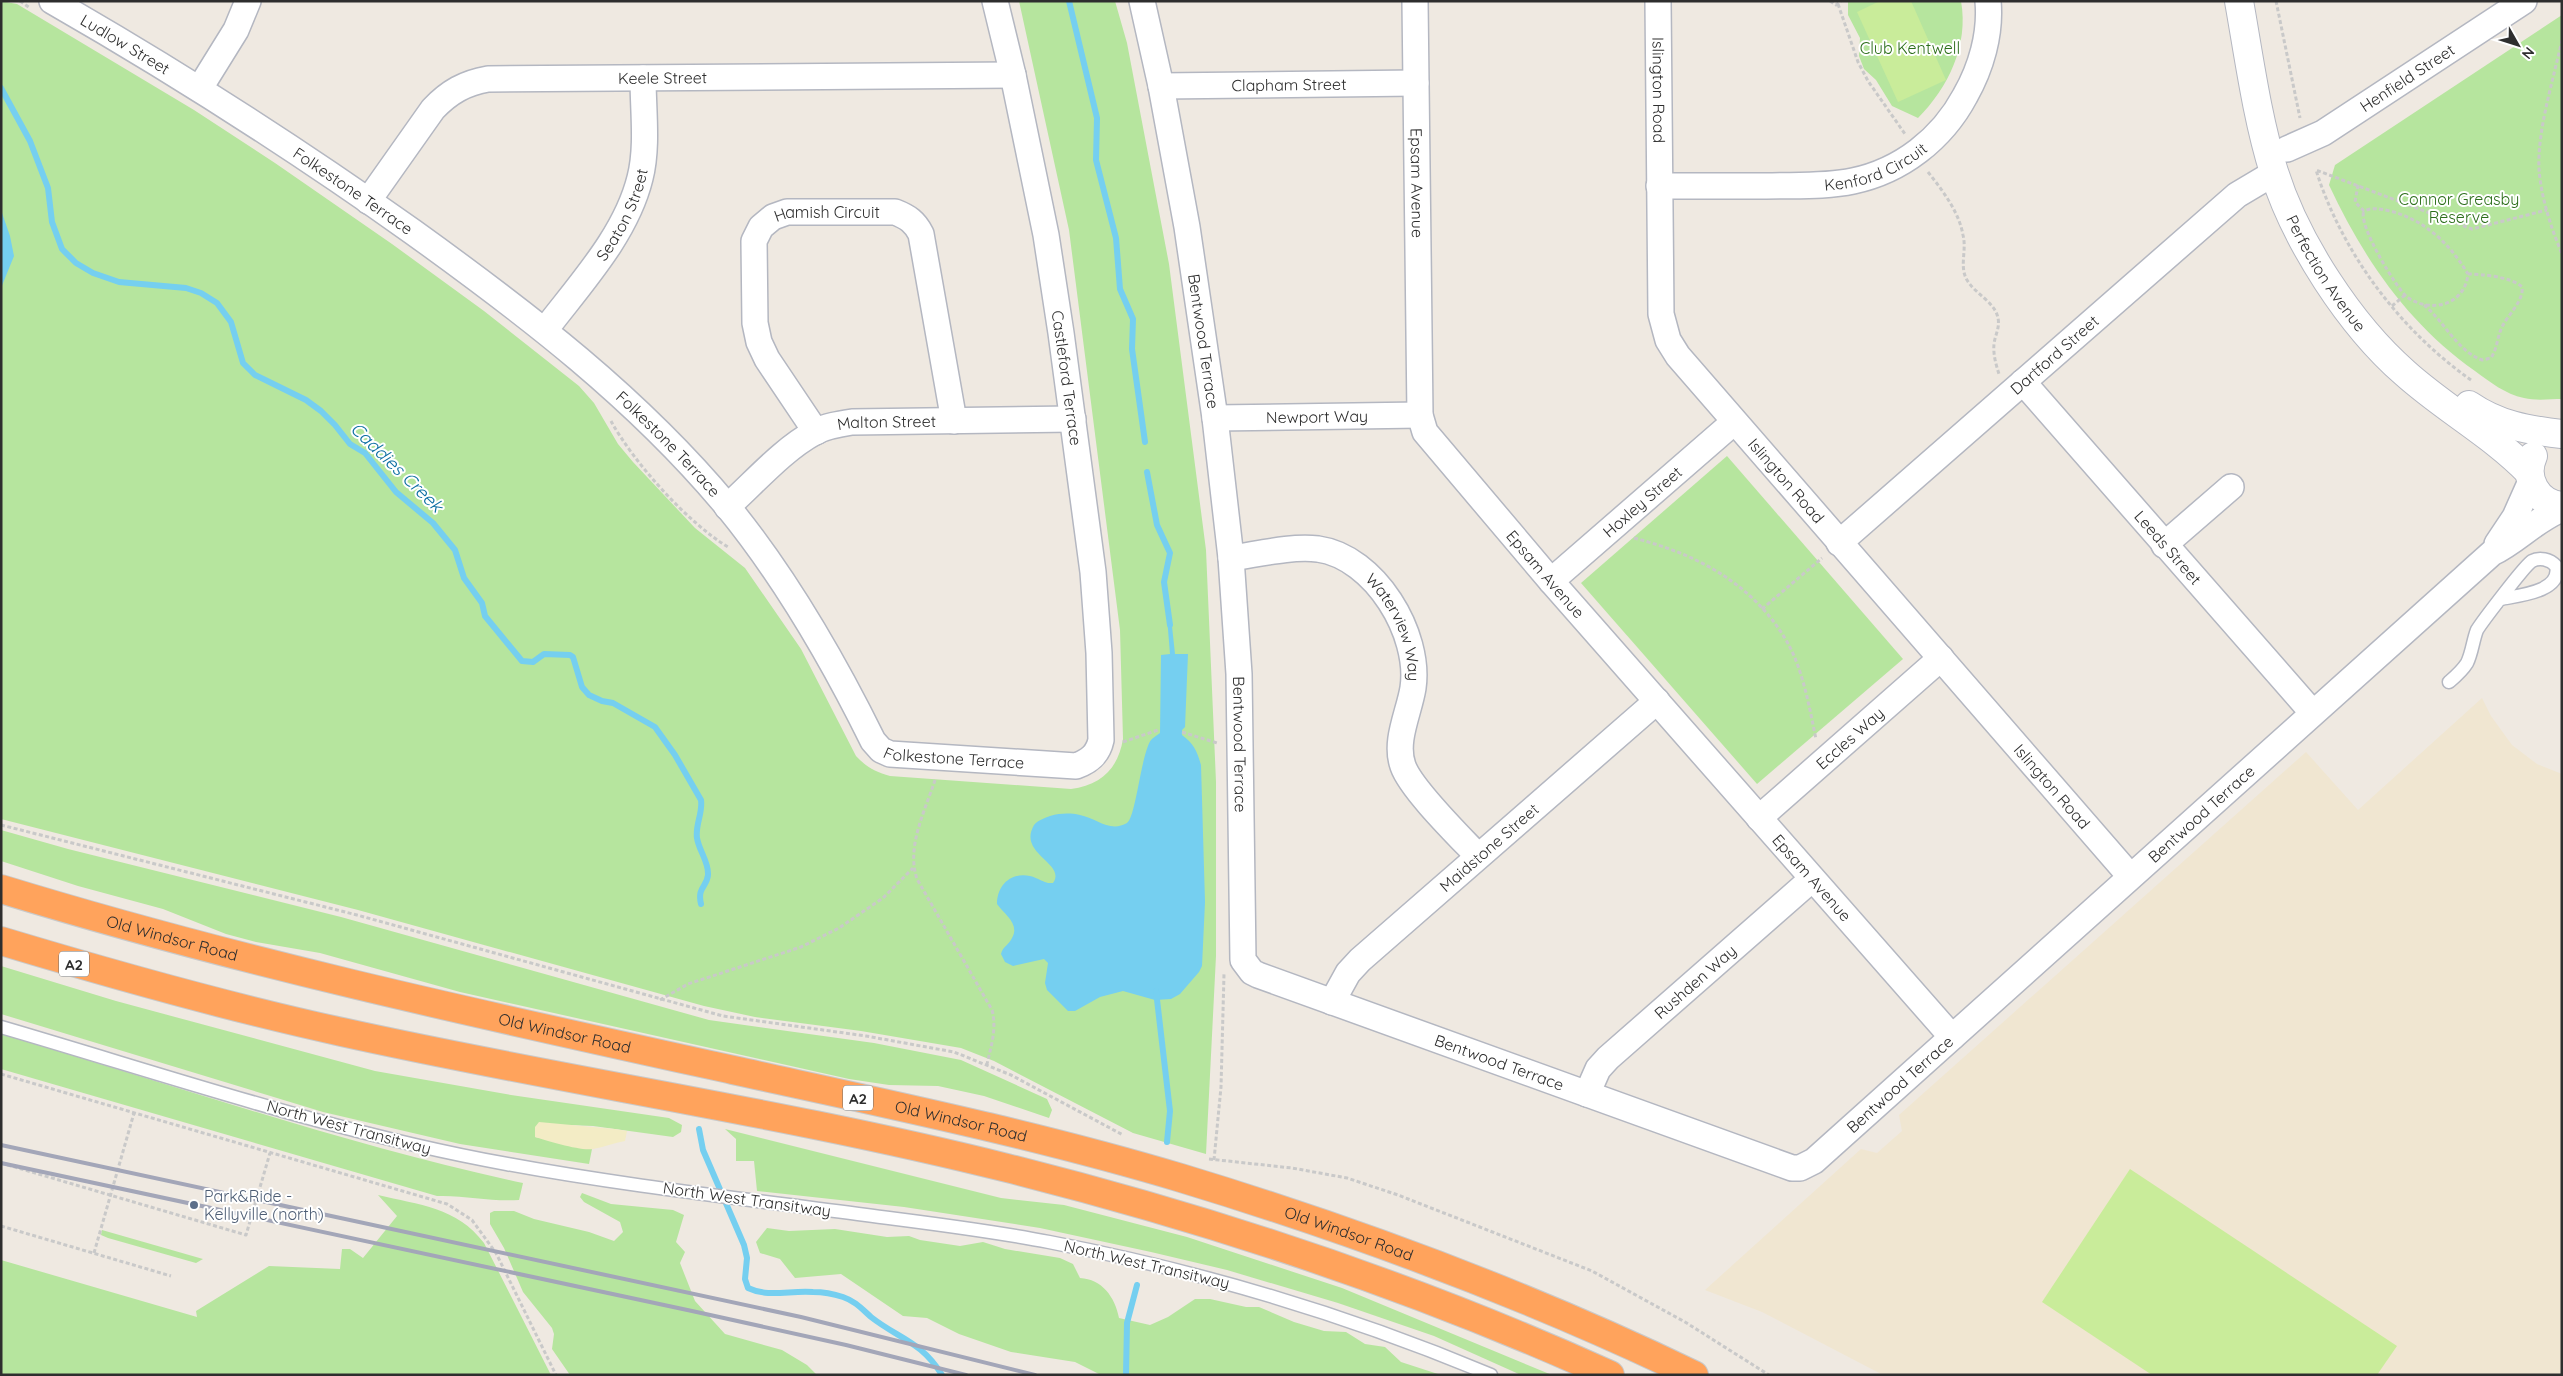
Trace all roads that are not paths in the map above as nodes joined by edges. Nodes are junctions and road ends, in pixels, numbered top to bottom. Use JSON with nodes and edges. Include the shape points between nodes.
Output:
{"nodes":[{"id":1,"x":248,"y":1,"type":"edge"},
{"id":2,"x":995,"y":1,"type":"edge"},
{"id":3,"x":1142,"y":1,"type":"edge"},
{"id":4,"x":1415,"y":1,"type":"edge"},
{"id":5,"x":1658,"y":1,"type":"edge"},
{"id":6,"x":1988,"y":1,"type":"edge"},
{"id":7,"x":2239,"y":1,"type":"edge"},
{"id":8,"x":2257,"y":1,"type":"edge"},
{"id":9,"x":2524,"y":1,"type":"edge"},
{"id":10,"x":43,"y":6,"type":"edge"},
{"id":11,"x":1013,"y":75,"type":"junction"},
{"id":12,"x":643,"y":78,"type":"junction"},
{"id":13,"x":1416,"y":83,"type":"junction"},
{"id":14,"x":1161,"y":86,"type":"junction"},
{"id":15,"x":200,"y":88,"type":"junction"},
{"id":16,"x":2287,"y":150,"type":"junction"},
{"id":17,"x":2274,"y":173,"type":"junction"},
{"id":18,"x":1659,"y":186,"type":"junction"},
{"id":19,"x":368,"y":201,"type":"junction"},
{"id":20,"x":545,"y":330,"type":"junction"},
{"id":21,"x":2013,"y":381,"type":"junction"},
{"id":22,"x":1420,"y":415,"type":"junction"},
{"id":23,"x":1215,"y":418,"type":"junction"},
{"id":24,"x":1073,"y":419,"type":"junction"},
{"id":25,"x":954,"y":421,"type":"junction"},
{"id":26,"x":1734,"y":422,"type":"junction"},
{"id":27,"x":816,"y":432,"type":"junction"},
{"id":28,"x":2562,"y":435,"type":"edge"},
{"id":29,"x":2530,"y":477,"type":"junction"},
{"id":30,"x":2231,"y":487,"type":"dead end"},
{"id":31,"x":727,"y":507,"type":"junction"},
{"id":32,"x":2562,"y":507,"type":"edge"},
{"id":33,"x":1840,"y":543,"type":"junction"},
{"id":34,"x":2164,"y":545,"type":"junction"},
{"id":35,"x":2492,"y":553,"type":"junction"},
{"id":36,"x":1231,"y":558,"type":"junction"},
{"id":37,"x":1551,"y":581,"type":"junction"},
{"id":38,"x":2501,"y":599,"type":"dead end"},
{"id":39,"x":1941,"y":658,"type":"junction"},
{"id":40,"x":2449,"y":682,"type":"dead end"},
{"id":41,"x":1657,"y":701,"type":"junction"},
{"id":42,"x":2312,"y":712,"type":"junction"},
{"id":43,"x":1092,"y":758,"type":"joint"},
{"id":44,"x":1759,"y":818,"type":"junction"},
{"id":45,"x":1478,"y":856,"type":"junction"},
{"id":46,"x":2130,"y":876,"type":"junction"},
{"id":47,"x":1812,"y":879,"type":"junction"},
{"id":48,"x":1,"y":889,"type":"edge"},
{"id":49,"x":1,"y":941,"type":"edge"},
{"id":50,"x":1332,"y":1002,"type":"junction"},
{"id":51,"x":1,"y":1027,"type":"edge"},
{"id":52,"x":1952,"y":1037,"type":"junction"},
{"id":53,"x":1587,"y":1094,"type":"junction"},
{"id":54,"x":1491,"y":1375,"type":"edge"},
{"id":55,"x":1610,"y":1375,"type":"edge"},
{"id":56,"x":1694,"y":1375,"type":"edge"}],
"edges":[{"from":1,"to":15,"type":"street","via":[[236,30]]},
{"from":2,"to":11,"type":"street","name":"Castleford Terrace"},
{"from":3,"to":14,"type":"street","name":"Bentwood Terrace"},
{"from":4,"to":13,"type":"street","name":"Epsam Avenue"},
{"from":5,"to":18,"type":"street","name":"Islington Road"},
{"from":6,"to":18,"type":"street","name":"Kenford Circuit","via":[[1982,57],[1965,96],[1952,118],[1932,140],[1899,164],[1870,176],[1837,184]]},
{"from":7,"to":17,"type":"street","name":"Perfection Avenue"},
{"from":8,"to":16,"type":"street","name":"Perfection Avenue","via":[[2275,104]]},
{"from":9,"to":16,"type":"street","name":"Henfield Street","via":[[2323,133]]},
{"from":10,"to":15,"type":"street","name":"Ludlow Street"},
{"from":11,"to":12,"type":"street","name":"Keele Street"},
{"from":11,"to":24,"type":"street","name":"Castleford Terrace","via":[[1046,235]]},
{"from":12,"to":19,"type":"street","name":"Keele Street","via":[[488,79],[456,89],[433,109]]},
{"from":12,"to":20,"type":"street","name":"Seaton Street","via":[[643,158],[635,195],[600,258]]},
{"from":13,"to":14,"type":"street","name":"Clapham Street"},
{"from":13,"to":22,"type":"street","name":"Epsam Avenue"},
{"from":14,"to":23,"type":"street","name":"Bentwood Terrace","via":[[1187,227]]},
{"from":15,"to":19,"type":"street","name":"Folkestone Terrace"},
{"from":16,"to":28,"type":"street","name":"Perfection Avenue","via":[[2302,195],[2321,236],[2366,307],[2386,332],[2451,392],[2486,416],[2514,427]]},
{"from":17,"to":21,"type":"street","name":"Dartford Street","via":[[2237,195]]},
{"from":17,"to":29,"type":"street","name":"Perfection Avenue","via":[[2318,266],[2366,333],[2405,374],[2501,446]]},
{"from":18,"to":26,"type":"street","name":"Islington Road","via":[[1660,314],[1664,330],[1672,347]]},
{"from":19,"to":20,"type":"street","name":"Folkestone Terrace"},
{"from":20,"to":31,"type":"street","name":"Folkestone Terrace","via":[[634,406]]},
{"from":21,"to":33,"type":"street","name":"Dartford Street"},
{"from":21,"to":34,"type":"street","name":"Leeds Street"},
{"from":22,"to":23,"type":"street","name":"Newport Way"},
{"from":22,"to":37,"type":"street","name":"Epsam Avenue","via":[[1434,446]]},
{"from":23,"to":36,"type":"street","name":"Bentwood Terrace"},
{"from":24,"to":25,"type":"street","name":"Malton Street"},
{"from":24,"to":43,"type":"street","name":"Castleford Terrace","via":[[1093,572],[1099,653],[1101,740]]},
{"from":25,"to":27,"type":"street","name":"Malton Street","via":[[852,422]]},
{"from":25,"to":27,"type":"street","name":"Hamish Circuit","via":[[921,234],[916,224],[895,212],[787,212],[773,217],[761,227],[754,241],[755,324],[767,359]]},
{"from":26,"to":33,"type":"street","name":"Islington Road"},
{"from":26,"to":37,"type":"street","name":"Hoxley Street"},
{"from":27,"to":31,"type":"street","name":"Malton Street","via":[[795,446]]},
{"from":28,"to":29,"type":"street","via":[[2540,444],[2530,462]]},
{"from":29,"to":32,"type":"street","name":"Perfection Avenue","via":[[2540,497]]},
{"from":29,"to":35,"type":"street","name":"Bentwood Terrace","via":[[2515,517]]},
{"from":30,"to":34,"type":"street"},
{"from":31,"to":43,"type":"street","name":"Folkestone Terrace","via":[[794,598],[881,750],[890,754],[1076,766]]},
{"from":32,"to":35,"type":"street","name":"Bentwood Terrace"},
{"from":33,"to":39,"type":"street","name":"Islington Road"},
{"from":34,"to":42,"type":"street","name":"Leeds Street"},
{"from":35,"to":42,"type":"street","name":"Bentwood Terrace"},
{"from":36,"to":45,"type":"street","name":"Waterview Way","via":[[1317,549],[1354,564],[1382,592],[1402,620],[1412,653],[1413,687],[1400,742],[1402,766],[1412,783]]},
{"from":36,"to":50,"type":"street","name":"Bentwood Terrace","via":[[1240,683],[1241,953],[1246,966],[1258,975]]},
{"from":37,"to":41,"type":"street","name":"Epsam Avenue"},
{"from":38,"to":40,"type":"lane","via":[[2478,630],[2462,671]]},
{"from":39,"to":44,"type":"street","name":"Eccles Way"},
{"from":39,"to":46,"type":"street","name":"Islington Road"},
{"from":41,"to":44,"type":"street","name":"Epsam Avenue"},
{"from":41,"to":45,"type":"street","name":"Maidstone Street"},
{"from":42,"to":46,"type":"street","name":"Bentwood Terrace"},
{"from":44,"to":47,"type":"street","name":"Epsam Avenue"},
{"from":45,"to":50,"type":"street","name":"Maidstone Street","via":[[1360,960],[1348,973]]},
{"from":46,"to":52,"type":"street","name":"Bentwood Terrace"},
{"from":47,"to":52,"type":"street","name":"Epsam Avenue"},
{"from":47,"to":53,"type":"street","name":"Rushden Way","via":[[1608,1058],[1598,1069]]},
{"from":48,"to":56,"type":"highway","name":"Old Windsor Road","number":"A2","via":[[257,962],[988,1127],[1178,1177],[1305,1217],[1440,1266],[1549,1310]]},
{"from":49,"to":55,"type":"highway","name":"Old Windsor Road","number":"A2","via":[[175,992],[332,1030],[926,1149],[1121,1198],[1340,1266],[1454,1309]]},
{"from":50,"to":53,"type":"street","name":"Bentwood Terrace"},
{"from":51,"to":54,"type":"lane","name":"North West Transitway","via":[[384,1137],[504,1164],[1037,1240],[1212,1278],[1373,1328]]},
{"from":52,"to":53,"type":"street","name":"Bentwood Terrace","via":[[1814,1161],[1800,1168],[1792,1168]]}]}
